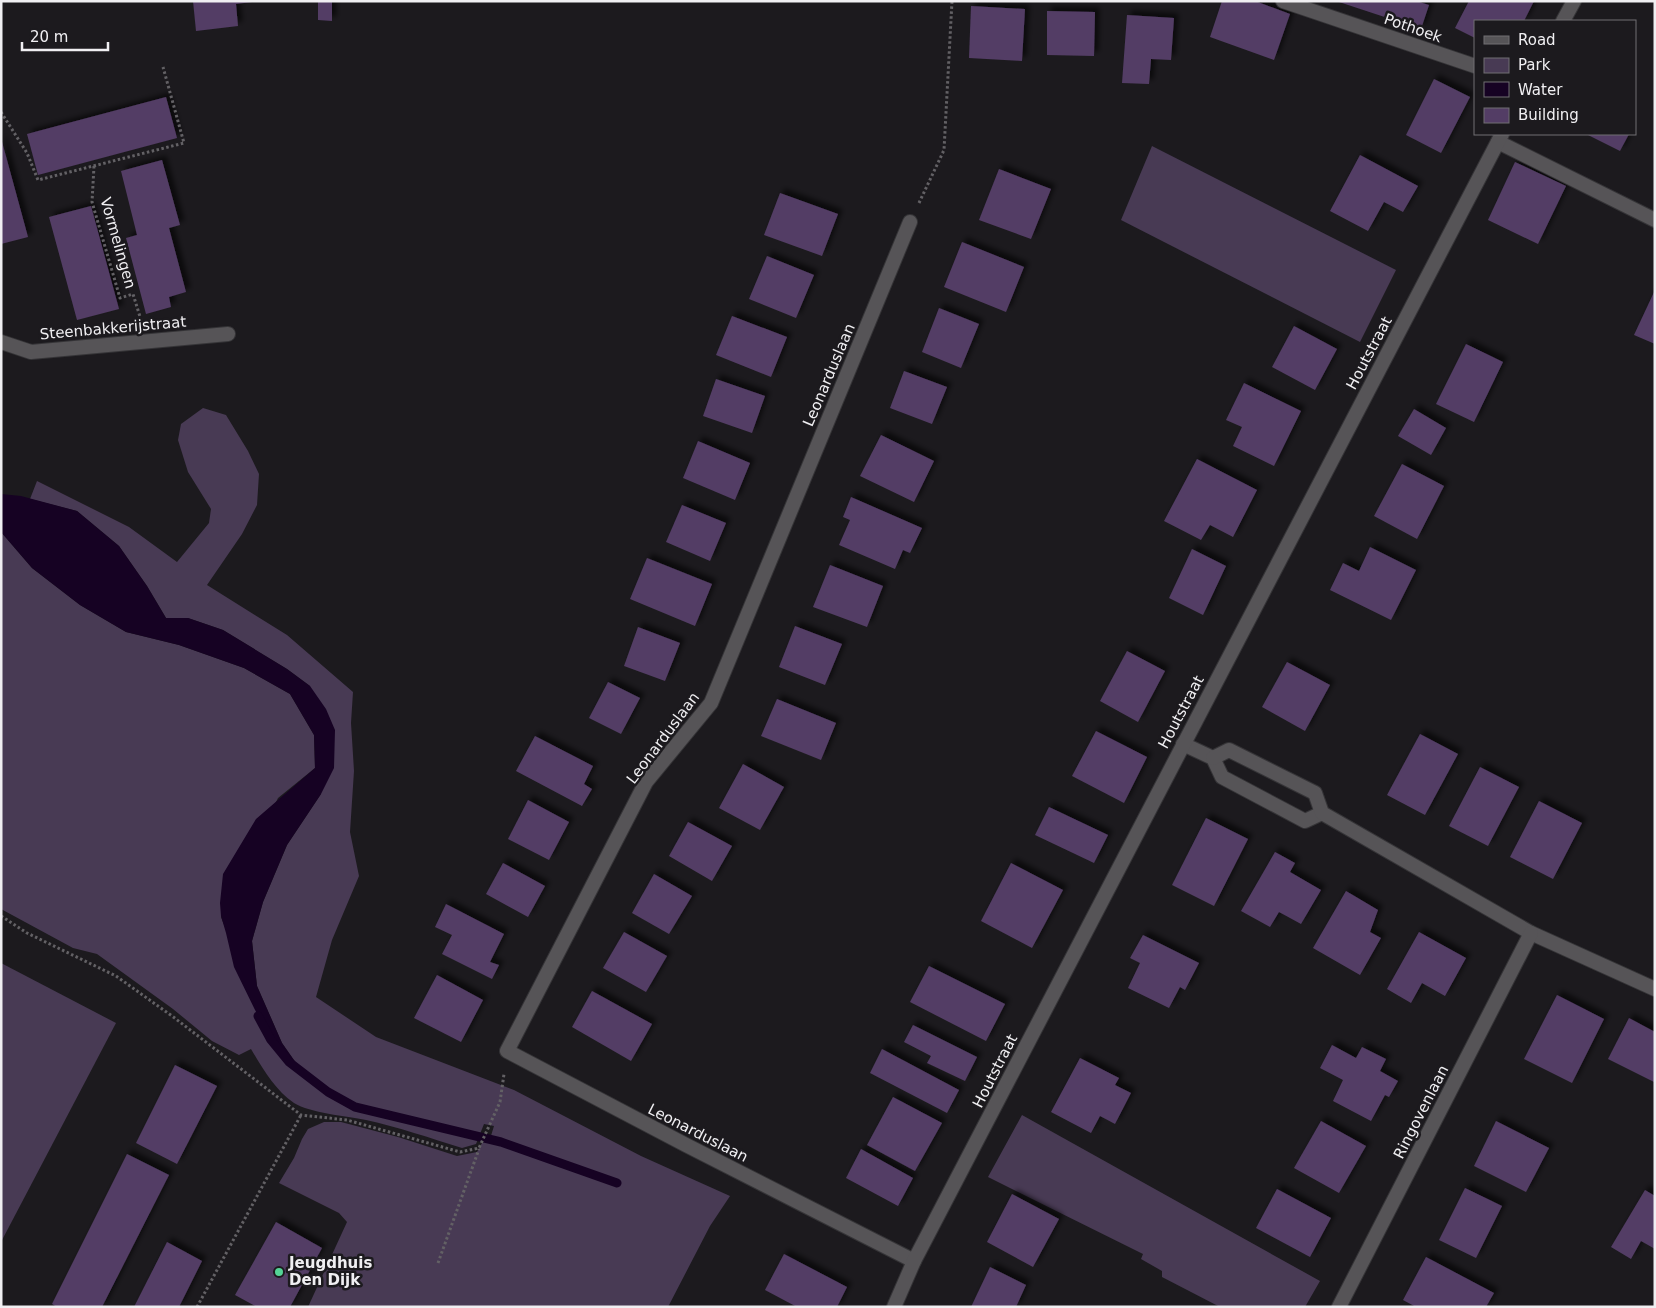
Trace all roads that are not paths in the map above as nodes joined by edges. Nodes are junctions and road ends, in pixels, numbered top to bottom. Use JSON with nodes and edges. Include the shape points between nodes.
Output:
{"nodes":[{"id":1,"x":1283,"y":1,"type":"edge"},
{"id":2,"x":1574,"y":1,"type":"edge"},
{"id":3,"x":1564,"y":20,"type":"edge"},
{"id":4,"x":1474,"y":66,"type":"edge"},
{"id":5,"x":1500,"y":138,"type":"edge"},
{"id":6,"x":1655,"y":220,"type":"edge"},
{"id":7,"x":910,"y":222,"type":"road end"},
{"id":8,"x":228,"y":334,"type":"dead end"},
{"id":9,"x":1,"y":342,"type":"edge"},
{"id":10,"x":1183,"y":744,"type":"junction"},
{"id":11,"x":1214,"y":758,"type":"junction"},
{"id":12,"x":1322,"y":813,"type":"junction"},
{"id":13,"x":1531,"y":933,"type":"junction"},
{"id":14,"x":1655,"y":989,"type":"edge"},
{"id":15,"x":914,"y":1261,"type":"junction"},
{"id":16,"x":894,"y":1307,"type":"edge"},
{"id":17,"x":1339,"y":1307,"type":"edge"}],
"edges":[{"from":1,"to":4,"type":"street","name":"Pothoek"},
{"from":2,"to":3,"type":"street"},
{"from":5,"to":6,"type":"street"},
{"from":5,"to":10,"type":"street","name":"Houtstraat"},
{"from":7,"to":15,"type":"street","name":"Leonarduslaan","via":[[711,704],[646,782],[507,1051]]},
{"from":8,"to":9,"type":"street","name":"Steenbakkerijstraat","via":[[31,352]]},
{"from":10,"to":11,"type":"street"},
{"from":10,"to":15,"type":"street","name":"Houtstraat"},
{"from":11,"to":12,"type":"street","via":[[1222,777],[1306,821]]},
{"from":11,"to":12,"type":"street","via":[[1229,750],[1315,792]]},
{"from":12,"to":13,"type":"street"},
{"from":13,"to":14,"type":"street"},
{"from":13,"to":17,"type":"street","name":"Ringovenlaan"},
{"from":15,"to":16,"type":"street","name":"Houtstraat"}]}
